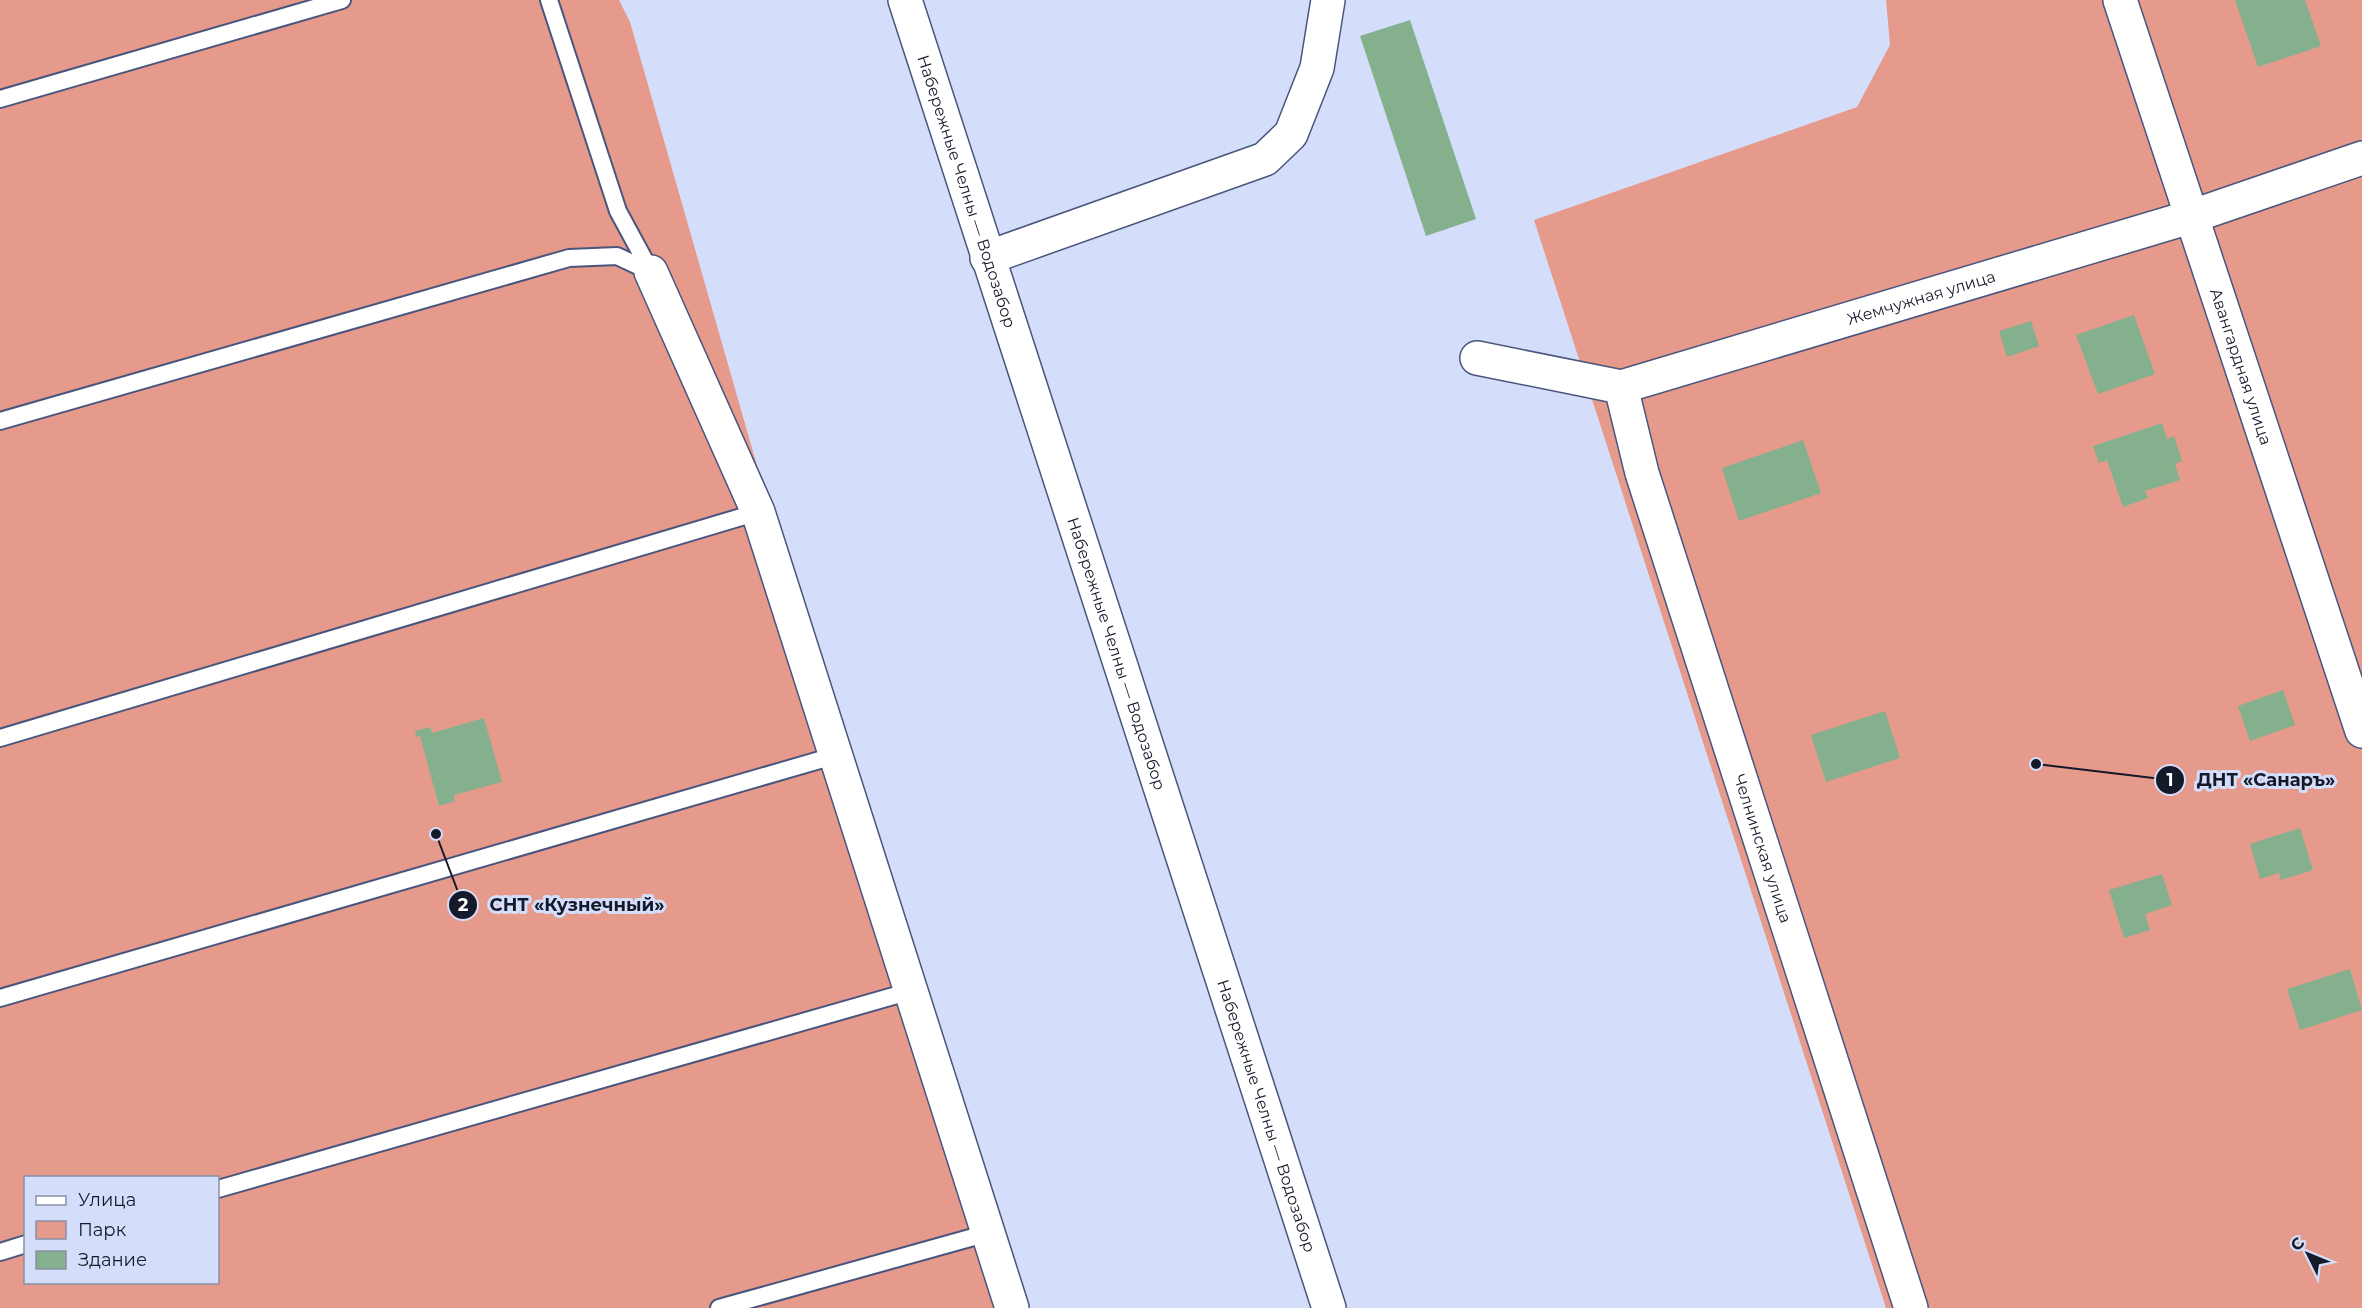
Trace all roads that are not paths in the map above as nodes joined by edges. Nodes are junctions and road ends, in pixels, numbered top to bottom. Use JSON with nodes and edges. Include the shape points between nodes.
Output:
{"nodes":[{"id":1,"x":342,"y":0,"type":"edge"},
{"id":2,"x":549,"y":0,"type":"edge"},
{"id":3,"x":905,"y":0,"type":"edge"},
{"id":4,"x":1328,"y":0,"type":"edge"},
{"id":5,"x":2120,"y":0,"type":"edge"},
{"id":6,"x":0,"y":99,"type":"edge"},
{"id":7,"x":2362,"y":158,"type":"edge"},
{"id":8,"x":2190,"y":217,"type":"junction"},
{"id":9,"x":987,"y":258,"type":"junction"},
{"id":10,"x":651,"y":272,"type":"junction"},
{"id":11,"x":1477,"y":358,"type":"dead end"},
{"id":12,"x":1621,"y":387,"type":"junction"},
{"id":13,"x":0,"y":421,"type":"edge"},
{"id":14,"x":758,"y":512,"type":"junction"},
{"id":15,"x":2362,"y":731,"type":"edge"},
{"id":16,"x":0,"y":738,"type":"edge"},
{"id":17,"x":837,"y":755,"type":"junction"},
{"id":18,"x":911,"y":991,"type":"junction"},
{"id":19,"x":0,"y":998,"type":"edge"},
{"id":20,"x":219,"y":1189,"type":"edge"},
{"id":21,"x":988,"y":1233,"type":"junction"},
{"id":22,"x":24,"y":1245,"type":"edge"},
{"id":23,"x":0,"y":1252,"type":"edge"},
{"id":24,"x":719,"y":1308,"type":"edge"},
{"id":25,"x":1012,"y":1308,"type":"edge"},
{"id":26,"x":1329,"y":1308,"type":"edge"},
{"id":27,"x":1911,"y":1308,"type":"edge"}],
"edges":[{"from":1,"to":6,"type":"lane"},
{"from":2,"to":10,"type":"lane","via":[[618,211]]},
{"from":3,"to":9,"type":"street","name":"Набережные Челны — Водозабор"},
{"from":4,"to":9,"type":"street","via":[[1317,68],[1290,134],[1265,159]]},
{"from":5,"to":8,"type":"street","name":"Авангардная улица"},
{"from":7,"to":8,"type":"street","name":"Жемчужная улица"},
{"from":8,"to":12,"type":"street","name":"Жемчужная улица"},
{"from":8,"to":15,"type":"street","name":"Авангардная улица"},
{"from":9,"to":26,"type":"street","name":"Набережные Челны — Водозабор"},
{"from":10,"to":13,"type":"lane","via":[[617,256],[569,258]]},
{"from":10,"to":14,"type":"street"},
{"from":11,"to":12,"type":"street","name":"Жемчужная улица"},
{"from":12,"to":27,"type":"street","name":"Челнинская улица","via":[[1642,473]]},
{"from":14,"to":16,"type":"lane"},
{"from":14,"to":17,"type":"street"},
{"from":17,"to":18,"type":"street"},
{"from":17,"to":19,"type":"lane"},
{"from":18,"to":20,"type":"lane"},
{"from":18,"to":21,"type":"street"},
{"from":21,"to":24,"type":"lane"},
{"from":21,"to":25,"type":"street"},
{"from":22,"to":23,"type":"lane"}]}
